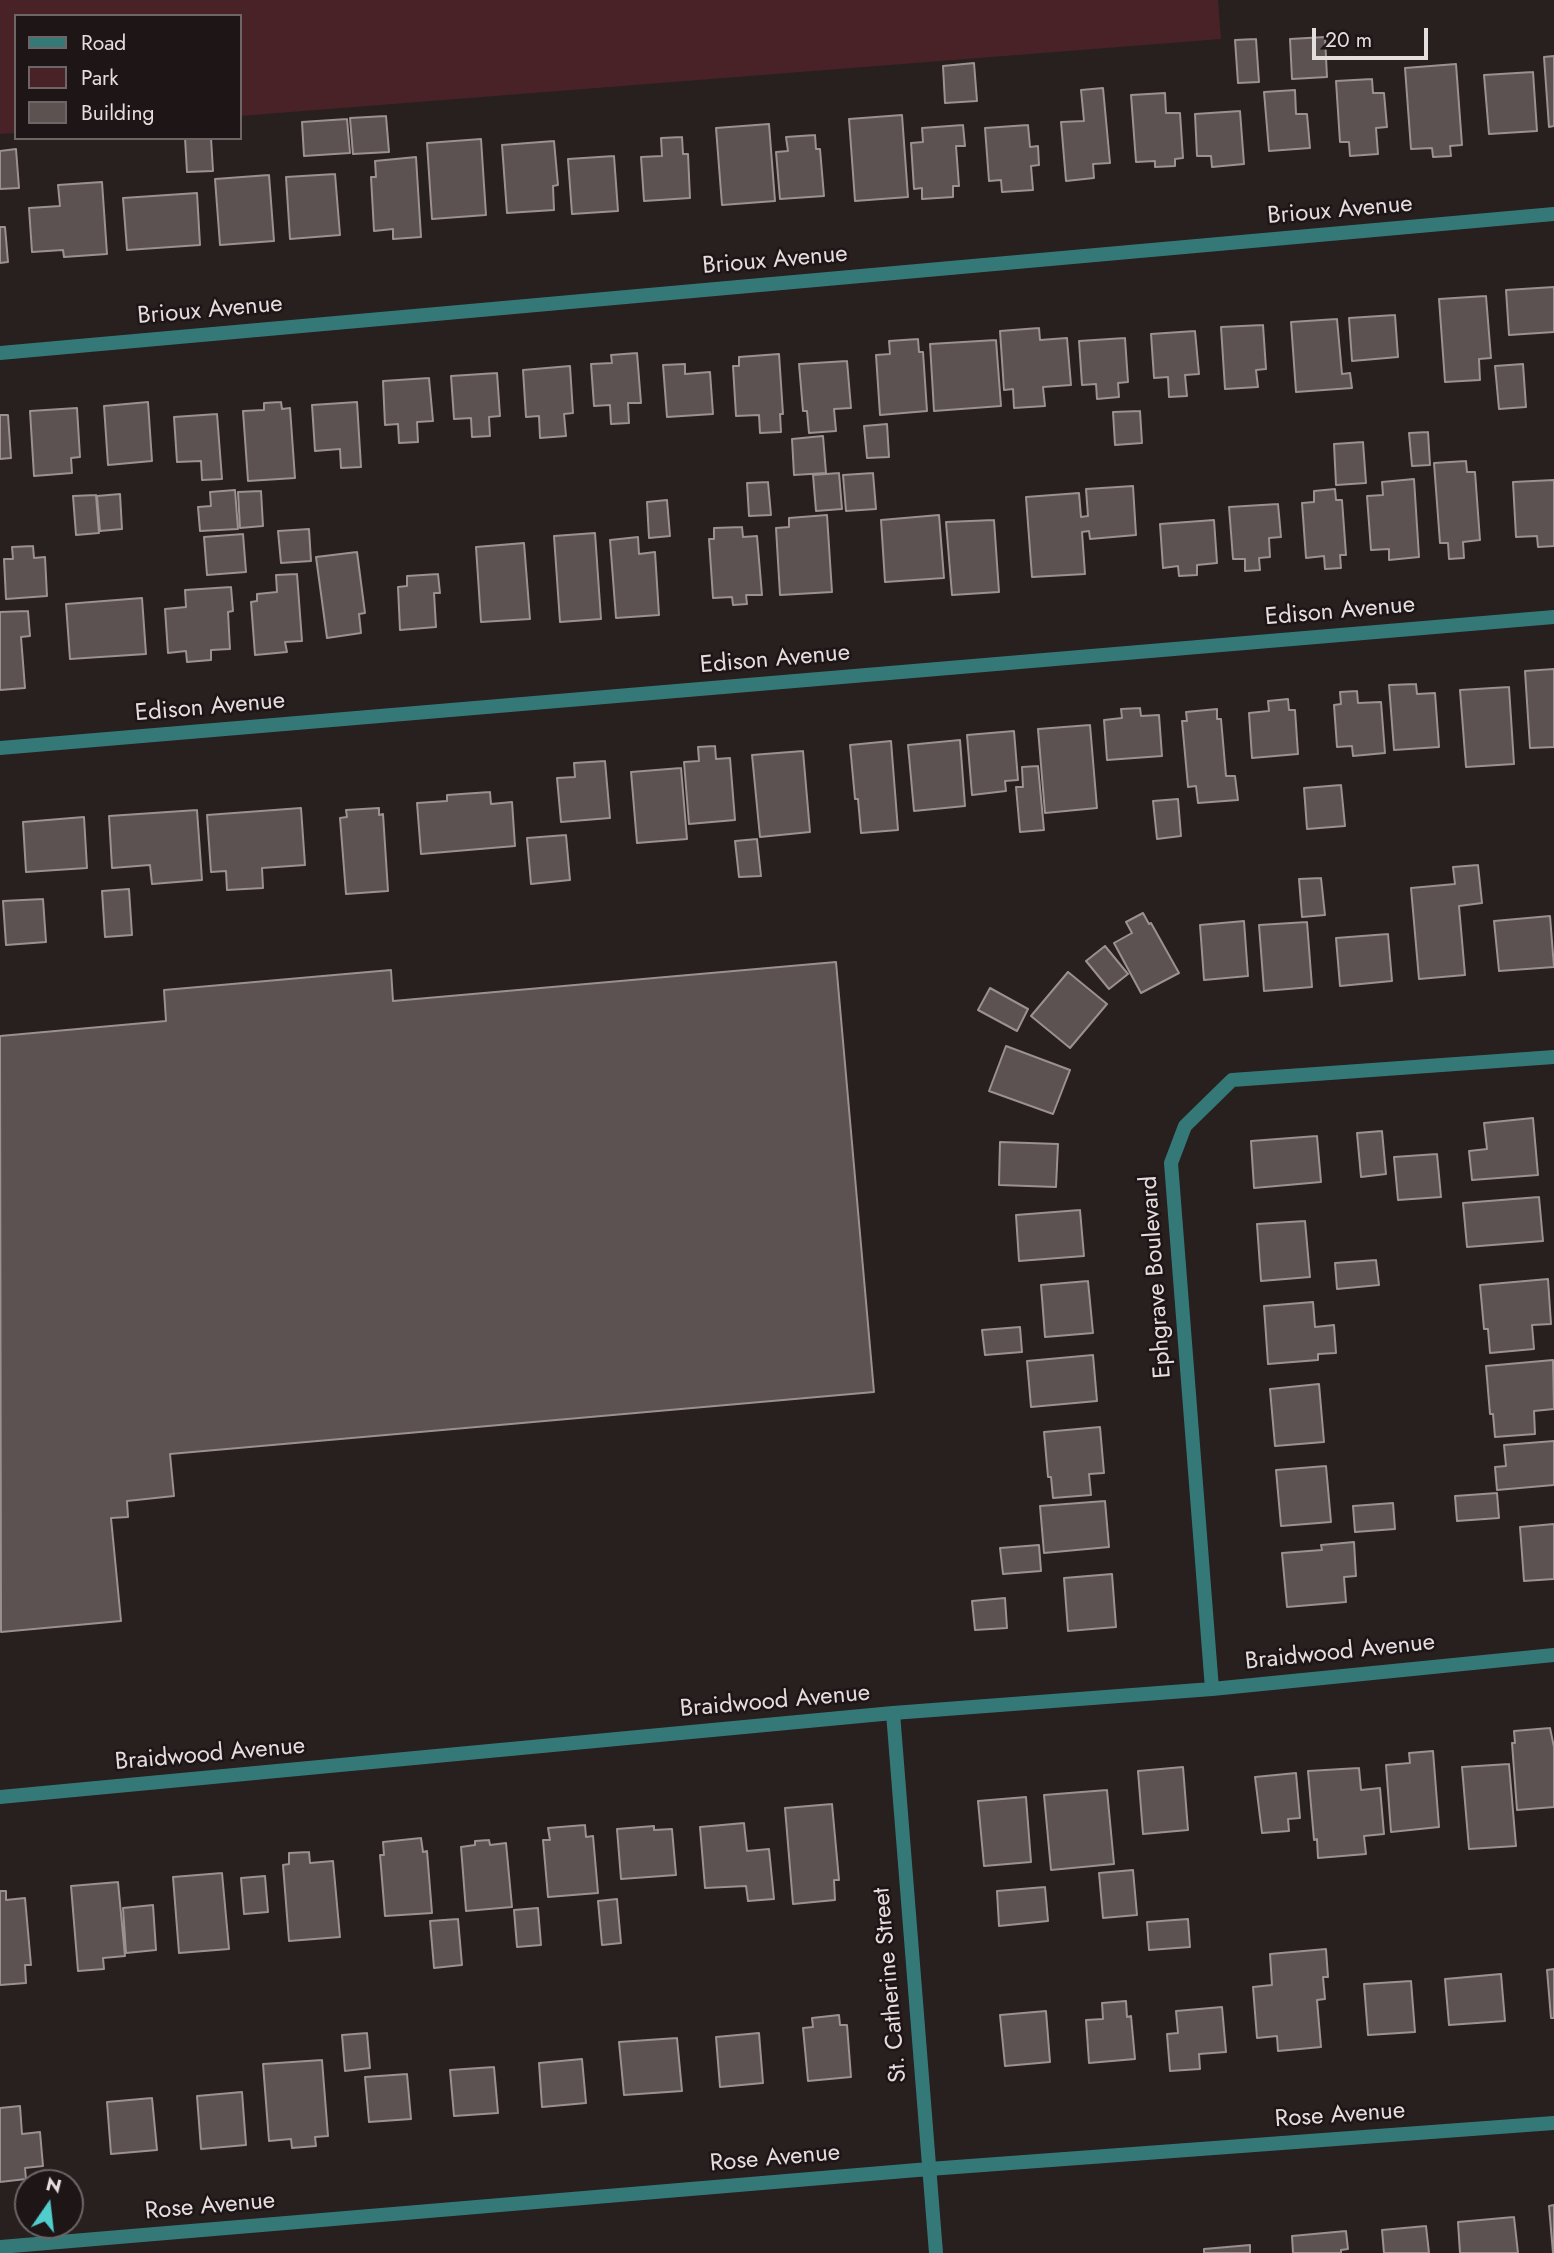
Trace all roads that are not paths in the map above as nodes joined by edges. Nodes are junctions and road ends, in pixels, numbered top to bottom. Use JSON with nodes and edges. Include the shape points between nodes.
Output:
{"nodes":[{"id":1,"x":1554,"y":214,"type":"edge"},
{"id":2,"x":0,"y":353,"type":"edge"},
{"id":3,"x":1554,"y":617,"type":"edge"},
{"id":4,"x":0,"y":748,"type":"edge"},
{"id":5,"x":1554,"y":1057,"type":"edge"},
{"id":6,"x":1554,"y":1655,"type":"edge"},
{"id":7,"x":1212,"y":1689,"type":"junction"},
{"id":8,"x":893,"y":1713,"type":"junction"},
{"id":9,"x":0,"y":1797,"type":"edge"},
{"id":10,"x":1554,"y":2123,"type":"edge"},
{"id":11,"x":929,"y":2169,"type":"junction"},
{"id":12,"x":0,"y":2247,"type":"edge"},
{"id":13,"x":936,"y":2253,"type":"edge"}],
"edges":[{"from":1,"to":2,"type":"street","name":"Brioux Avenue"},
{"from":3,"to":4,"type":"street","name":"Edison Avenue"},
{"from":5,"to":7,"type":"street","name":"Ephgrave Boulevard","via":[[1232,1080],[1185,1126],[1171,1163]]},
{"from":6,"to":7,"type":"street","name":"Braidwood Avenue"},
{"from":7,"to":8,"type":"street","name":"Braidwood Avenue"},
{"from":8,"to":9,"type":"street","name":"Braidwood Avenue"},
{"from":8,"to":11,"type":"street","name":"St. Catherine Street"},
{"from":10,"to":11,"type":"street","name":"Rose Avenue"},
{"from":11,"to":12,"type":"street","name":"Rose Avenue"},
{"from":11,"to":13,"type":"street","name":"St. Catherine Street"}]}
